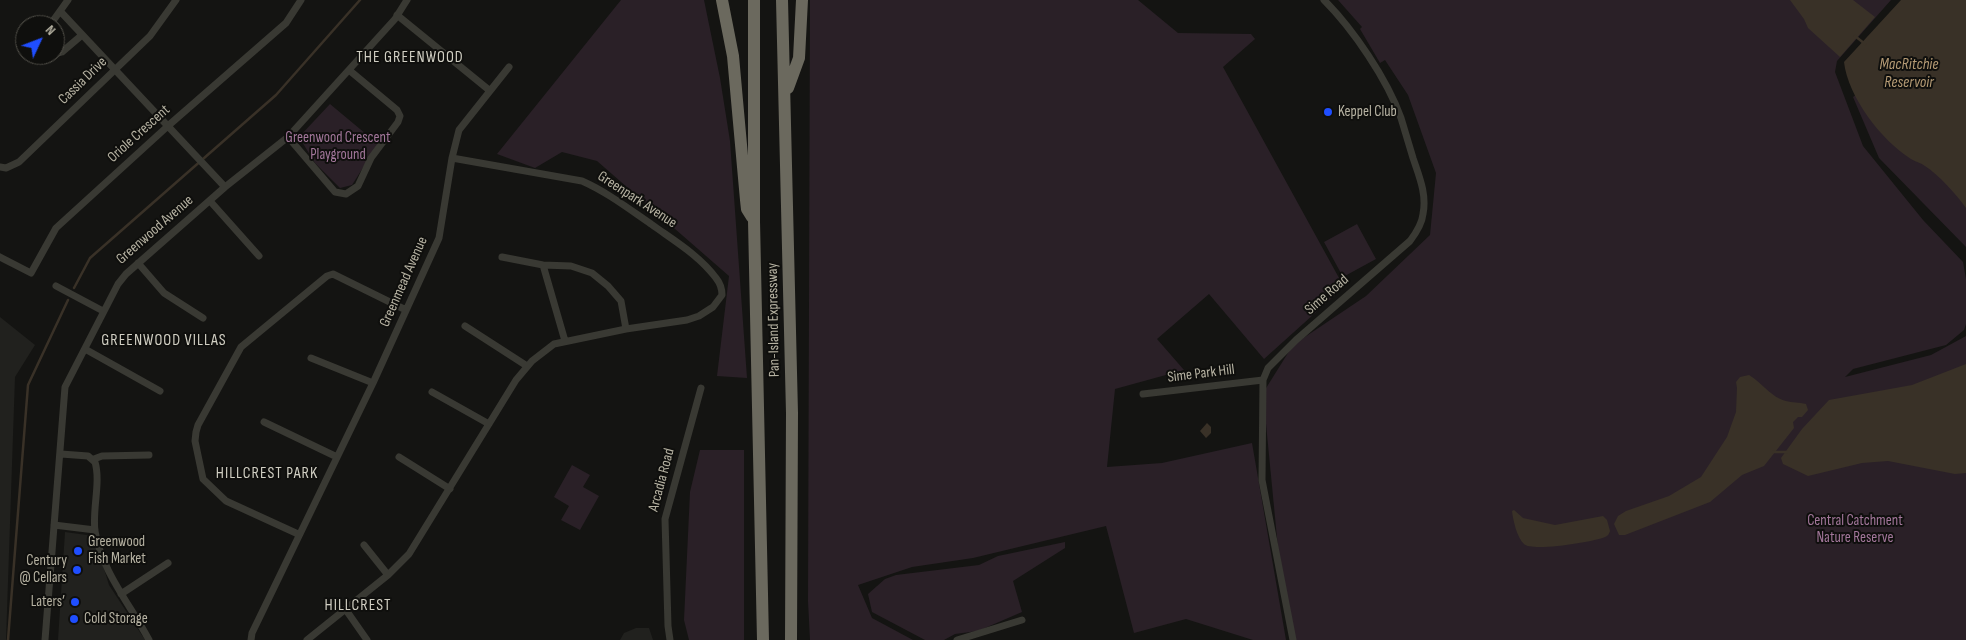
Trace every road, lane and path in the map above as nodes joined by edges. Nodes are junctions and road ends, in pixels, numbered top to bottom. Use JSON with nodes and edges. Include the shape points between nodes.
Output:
{"nodes":[{"id":1,"x":68,"y":0,"type":"edge"},
{"id":2,"x":176,"y":0,"type":"edge"},
{"id":3,"x":301,"y":0,"type":"edge"},
{"id":4,"x":407,"y":0,"type":"edge"},
{"id":5,"x":722,"y":0,"type":"edge"},
{"id":6,"x":754,"y":0,"type":"edge"},
{"id":7,"x":782,"y":0,"type":"edge"},
{"id":8,"x":802,"y":0,"type":"edge"},
{"id":9,"x":1324,"y":0,"type":"edge"},
{"id":10,"x":60,"y":11,"type":"junction"},
{"id":11,"x":57,"y":15,"type":"edge"},
{"id":12,"x":397,"y":15,"type":"junction"},
{"id":13,"x":82,"y":35,"type":"junction"},
{"id":14,"x":65,"y":49,"type":"edge"},
{"id":15,"x":508,"y":67,"type":"dead end"},
{"id":16,"x":115,"y":69,"type":"junction"},
{"id":17,"x":349,"y":70,"type":"junction"},
{"id":18,"x":489,"y":90,"type":"junction"},
{"id":19,"x":786,"y":93,"type":"junction"},
{"id":20,"x":169,"y":125,"type":"junction"},
{"id":21,"x":288,"y":137,"type":"junction"},
{"id":22,"x":452,"y":158,"type":"junction"},
{"id":23,"x":0,"y":167,"type":"edge"},
{"id":24,"x":225,"y":187,"type":"junction"},
{"id":25,"x":210,"y":201,"type":"junction"},
{"id":26,"x":754,"y":221,"type":"junction"},
{"id":27,"x":259,"y":256,"type":"dead end"},
{"id":28,"x":0,"y":257,"type":"edge"},
{"id":29,"x":502,"y":257,"type":"dead end"},
{"id":30,"x":138,"y":263,"type":"junction"},
{"id":31,"x":543,"y":265,"type":"junction"},
{"id":32,"x":56,"y":286,"type":"dead end"},
{"id":33,"x":406,"y":310,"type":"junction"},
{"id":34,"x":103,"y":311,"type":"junction"},
{"id":35,"x":203,"y":318,"type":"dead end"},
{"id":36,"x":465,"y":326,"type":"dead end"},
{"id":37,"x":626,"y":329,"type":"junction"},
{"id":38,"x":565,"y":341,"type":"junction"},
{"id":39,"x":85,"y":349,"type":"junction"},
{"id":40,"x":311,"y":358,"type":"dead end"},
{"id":41,"x":527,"y":366,"type":"junction"},
{"id":42,"x":1263,"y":380,"type":"junction"},
{"id":43,"x":373,"y":383,"type":"junction"},
{"id":44,"x":701,"y":388,"type":"dead end"},
{"id":45,"x":160,"y":391,"type":"dead end"},
{"id":46,"x":432,"y":392,"type":"dead end"},
{"id":47,"x":1143,"y":394,"type":"dead end"},
{"id":48,"x":264,"y":422,"type":"dead end"},
{"id":49,"x":489,"y":424,"type":"junction"},
{"id":50,"x":60,"y":454,"type":"junction"},
{"id":51,"x":149,"y":455,"type":"dead end"},
{"id":52,"x":337,"y":457,"type":"junction"},
{"id":53,"x":399,"y":457,"type":"dead end"},
{"id":54,"x":94,"y":459,"type":"junction"},
{"id":55,"x":450,"y":489,"type":"junction"},
{"id":56,"x":54,"y":525,"type":"junction"},
{"id":57,"x":95,"y":530,"type":"junction"},
{"id":58,"x":298,"y":534,"type":"junction"},
{"id":59,"x":364,"y":545,"type":"dead end"},
{"id":60,"x":168,"y":563,"type":"dead end"},
{"id":61,"x":388,"y":575,"type":"junction"},
{"id":62,"x":121,"y":594,"type":"junction"},
{"id":63,"x":346,"y":610,"type":"junction"},
{"id":64,"x":1022,"y":620,"type":"dead end"},
{"id":65,"x":978,"y":634,"type":"junction"},
{"id":66,"x":45,"y":640,"type":"edge"},
{"id":67,"x":149,"y":640,"type":"edge"},
{"id":68,"x":250,"y":640,"type":"edge"},
{"id":69,"x":307,"y":640,"type":"edge"},
{"id":70,"x":367,"y":640,"type":"edge"},
{"id":71,"x":670,"y":640,"type":"edge"},
{"id":72,"x":763,"y":640,"type":"edge"},
{"id":73,"x":791,"y":640,"type":"edge"},
{"id":74,"x":957,"y":640,"type":"edge"},
{"id":75,"x":983,"y":640,"type":"edge"},
{"id":76,"x":1293,"y":640,"type":"edge"}],
"edges":[{"from":1,"to":10,"type":"street"},
{"from":2,"to":16,"type":"street","name":"Cassia Drive","via":[[150,36]]},
{"from":3,"to":20,"type":"street","name":"Oriole Crescent","via":[[286,23]]},
{"from":4,"to":12,"type":"street","name":"Greenwood Avenue"},
{"from":5,"to":26,"type":"highway","via":[[733,56],[746,206]]},
{"from":6,"to":26,"type":"highway","name":"Pan-Island Expressway"},
{"from":7,"to":19,"type":"highway","name":"Pan-Island Expressway"},
{"from":8,"to":19,"type":"highway","via":[[799,58]]},
{"from":9,"to":42,"type":"street","name":"Sime Road","via":[[1348,27],[1392,98],[1423,189],[1423,215],[1410,241],[1296,340],[1268,368]]},
{"from":10,"to":11,"type":"street"},
{"from":10,"to":13,"type":"street"},
{"from":12,"to":17,"type":"street","name":"Greenwood Avenue"},
{"from":12,"to":18,"type":"street"},
{"from":13,"to":14,"type":"street"},
{"from":13,"to":16,"type":"street"},
{"from":15,"to":18,"type":"street","name":"Greenmead Avenue"},
{"from":16,"to":20,"type":"street"},
{"from":16,"to":23,"type":"street","name":"Cassia Drive","via":[[19,162]]},
{"from":17,"to":21,"type":"street","name":"Greenwood Avenue"},
{"from":17,"to":21,"type":"street","via":[[400,116],[358,186],[346,194],[335,192]]},
{"from":18,"to":22,"type":"street","name":"Greenmead Avenue","via":[[459,130]]},
{"from":19,"to":73,"type":"highway","name":"Pan-Island Expressway","via":[[792,413]]},
{"from":20,"to":24,"type":"street"},
{"from":20,"to":28,"type":"street","name":"Oriole Crescent","via":[[56,228],[31,273]]},
{"from":21,"to":24,"type":"street","name":"Greenwood Avenue"},
{"from":22,"to":33,"type":"street","name":"Greenmead Avenue","via":[[439,238]]},
{"from":22,"to":37,"type":"street","name":"Greenpark Avenue","via":[[582,181],[694,255],[715,276],[722,289],[722,295],[712,307],[699,316]]},
{"from":24,"to":25,"type":"street","name":"Greenwood Avenue"},
{"from":25,"to":27,"type":"street"},
{"from":25,"to":30,"type":"street","name":"Greenwood Avenue"},
{"from":26,"to":72,"type":"highway","name":"Pan-Island Expressway"},
{"from":29,"to":31,"type":"street"},
{"from":30,"to":34,"type":"street","name":"Greenwood Avenue","via":[[122,278]]},
{"from":30,"to":35,"type":"street","via":[[164,293]]},
{"from":31,"to":37,"type":"street","via":[[571,266],[592,273],[621,301]]},
{"from":31,"to":38,"type":"street"},
{"from":32,"to":34,"type":"street"},
{"from":33,"to":43,"type":"street","name":"Greenmead Avenue"},
{"from":33,"to":58,"type":"street","via":[[332,274],[327,276],[241,347],[198,425],[195,441],[203,479],[226,501]]},
{"from":34,"to":39,"type":"street","name":"Greenwood Avenue"},
{"from":36,"to":41,"type":"street"},
{"from":37,"to":38,"type":"street"},
{"from":38,"to":41,"type":"street","via":[[554,344]]},
{"from":39,"to":45,"type":"street"},
{"from":39,"to":50,"type":"street","name":"Greenwood Avenue","via":[[65,387]]},
{"from":40,"to":43,"type":"street"},
{"from":41,"to":49,"type":"street"},
{"from":42,"to":47,"type":"street","name":"Sime Park Hill"},
{"from":42,"to":76,"type":"street","via":[[1262,480]]},
{"from":43,"to":52,"type":"street","name":"Greenmead Avenue"},
{"from":44,"to":71,"type":"street","name":"Arcadia Road","via":[[666,519]]},
{"from":46,"to":49,"type":"street"},
{"from":48,"to":52,"type":"street"},
{"from":49,"to":55,"type":"street"},
{"from":50,"to":54,"type":"street"},
{"from":50,"to":56,"type":"street","name":"Greenwood Avenue"},
{"from":51,"to":54,"type":"street"},
{"from":52,"to":58,"type":"street","name":"Greenmead Avenue"},
{"from":53,"to":55,"type":"street"},
{"from":54,"to":57,"type":"street"},
{"from":55,"to":61,"type":"street","via":[[409,554]]},
{"from":56,"to":57,"type":"street"},
{"from":56,"to":66,"type":"street","name":"Greenwood Avenue"},
{"from":57,"to":62,"type":"street","via":[[105,563]]},
{"from":58,"to":68,"type":"street","name":"Greenmead Avenue"},
{"from":59,"to":61,"type":"street"},
{"from":60,"to":62,"type":"street"},
{"from":61,"to":63,"type":"street"},
{"from":62,"to":67,"type":"street"},
{"from":63,"to":69,"type":"street"},
{"from":63,"to":70,"type":"street"},
{"from":64,"to":65,"type":"street"},
{"from":65,"to":74,"type":"street"},
{"from":65,"to":75,"type":"street"}]}
